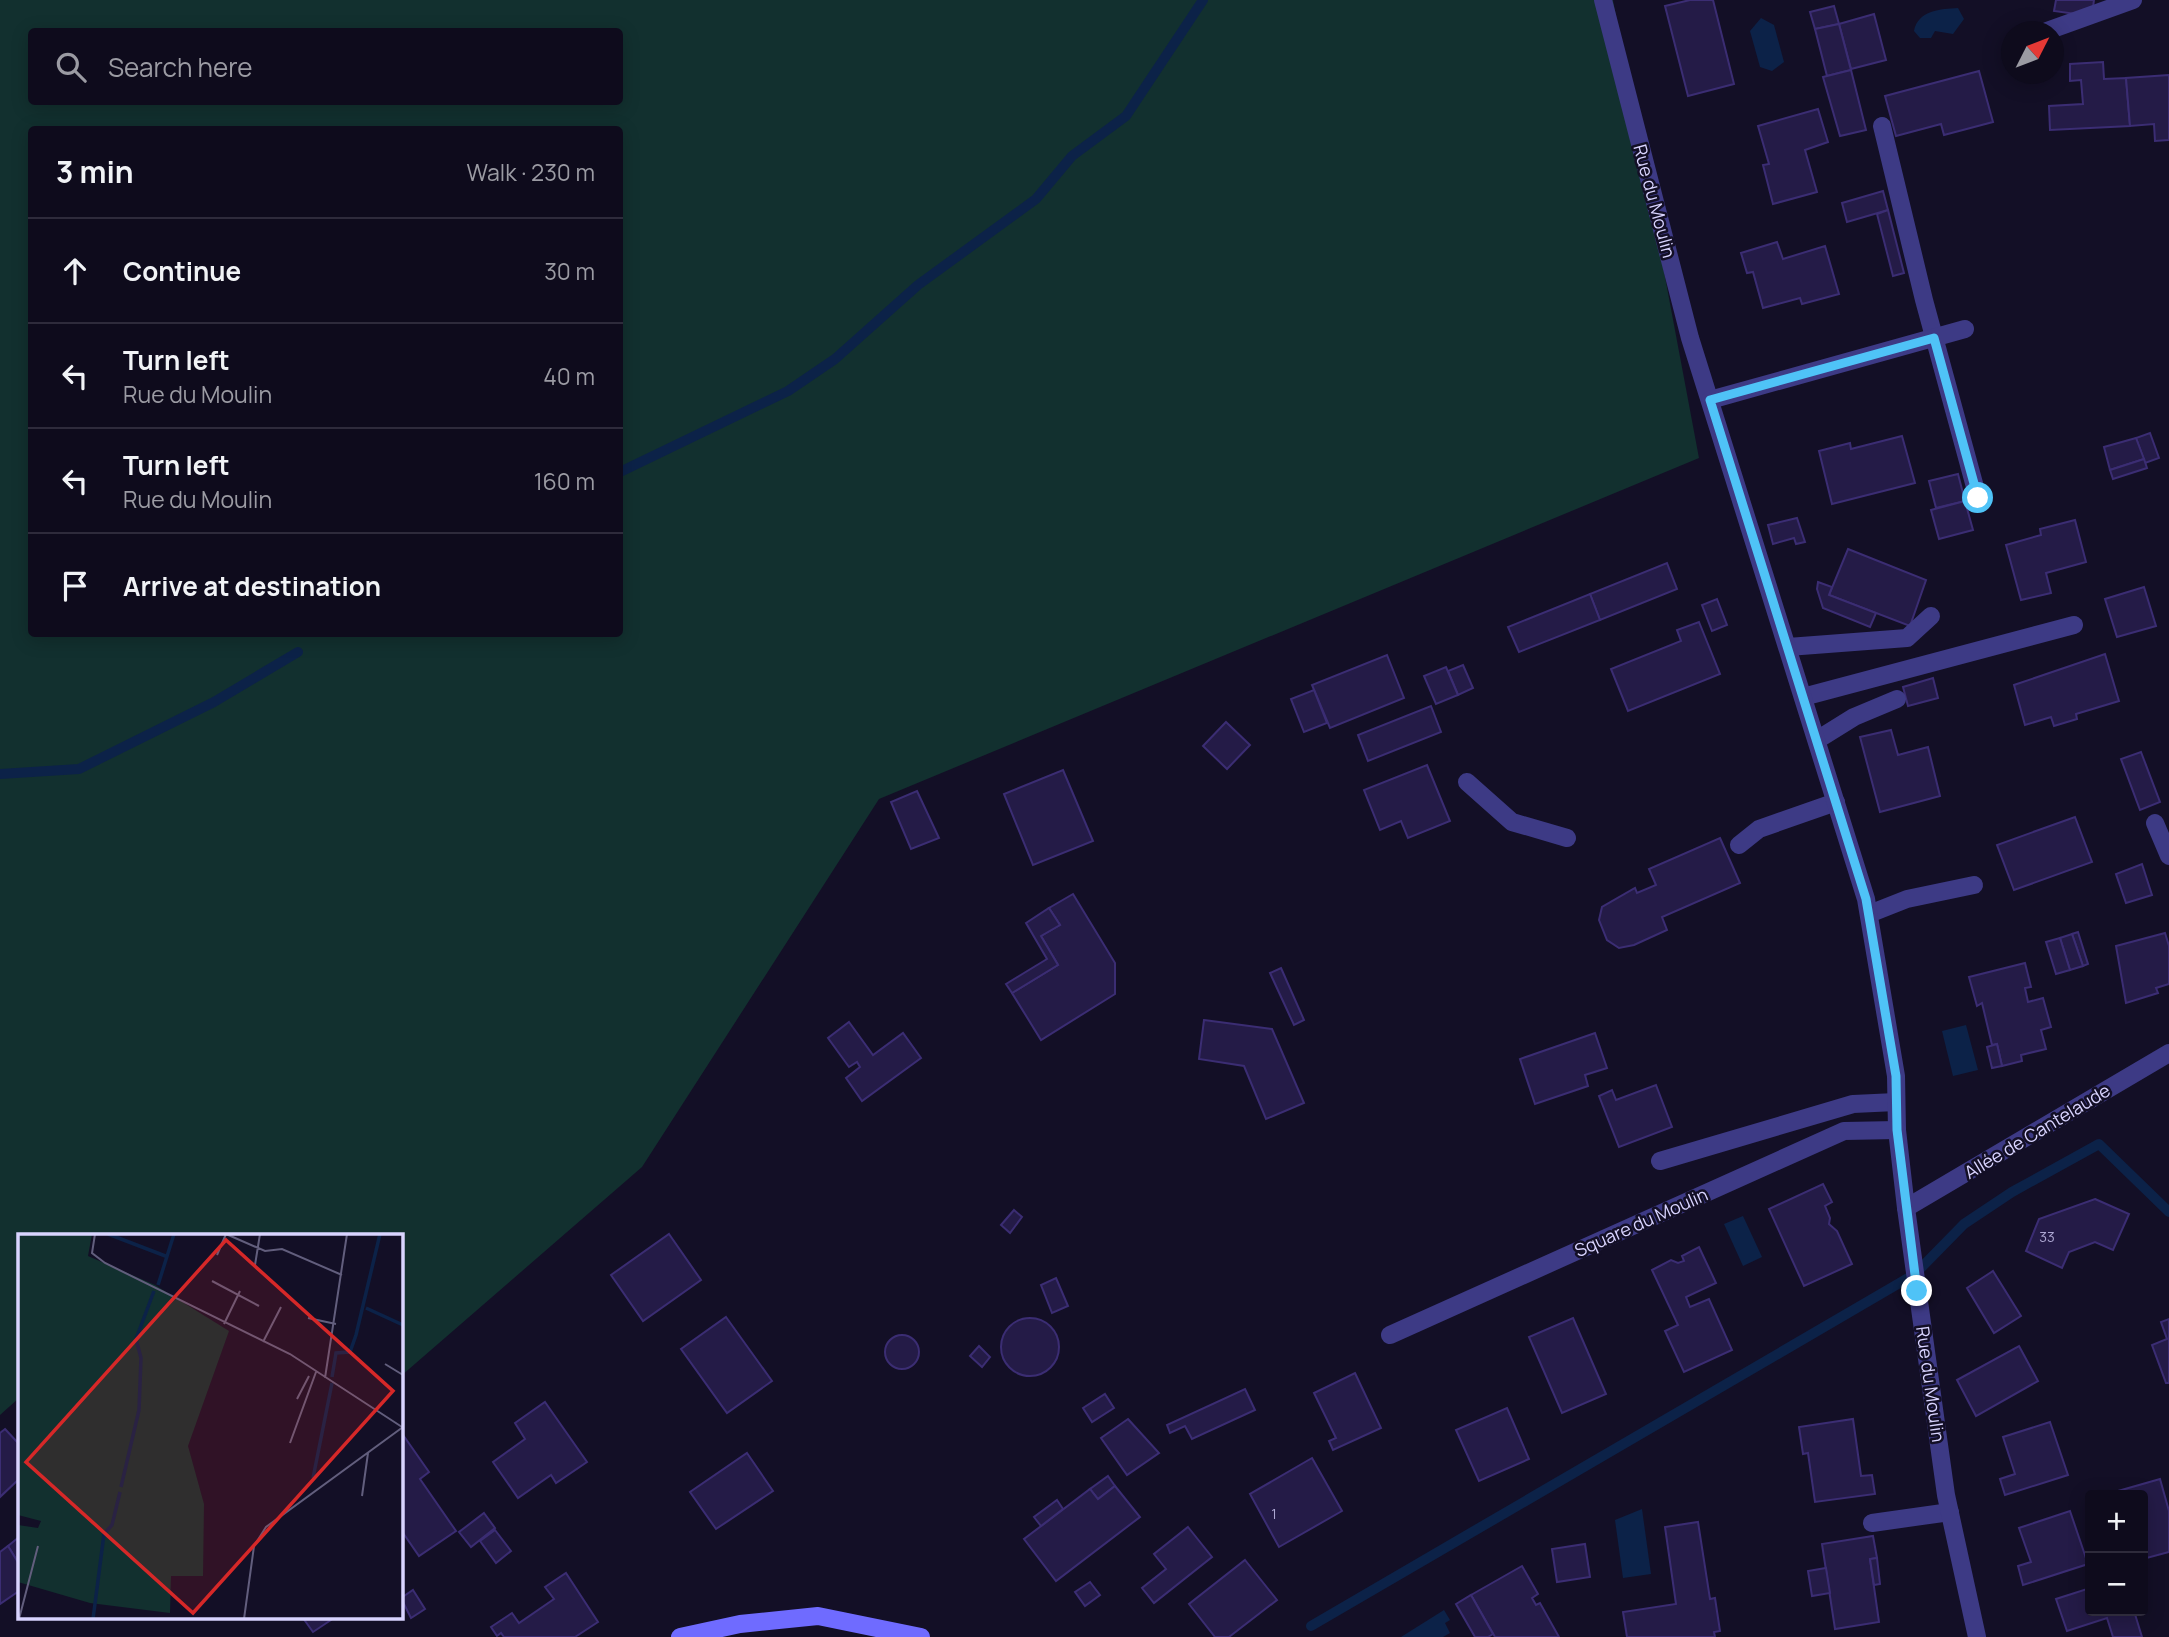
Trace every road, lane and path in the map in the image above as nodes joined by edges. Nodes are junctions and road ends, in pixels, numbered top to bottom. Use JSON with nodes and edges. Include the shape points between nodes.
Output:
{"nodes":[{"id":1,"x":1603,"y":0,"type":"edge"},
{"id":2,"x":2133,"y":0,"type":"edge"},
{"id":3,"x":2064,"y":25,"type":"edge"},
{"id":4,"x":1882,"y":126,"type":"dead end"},
{"id":5,"x":1965,"y":329,"type":"dead end"},
{"id":6,"x":1934,"y":338,"type":"junction"},
{"id":7,"x":1710,"y":400,"type":"junction"},
{"id":8,"x":1978,"y":498,"type":"dead end"},
{"id":9,"x":1931,"y":616,"type":"dead end"},
{"id":10,"x":2074,"y":625,"type":"dead end"},
{"id":11,"x":1788,"y":647,"type":"junction"},
{"id":12,"x":1803,"y":697,"type":"junction"},
{"id":13,"x":1897,"y":699,"type":"dead end"},
{"id":14,"x":1817,"y":740,"type":"junction"},
{"id":15,"x":1467,"y":782,"type":"dead end"},
{"id":16,"x":1836,"y":802,"type":"junction"},
{"id":17,"x":2154,"y":823,"type":"dead end"},
{"id":18,"x":1567,"y":838,"type":"dead end"},
{"id":19,"x":1739,"y":845,"type":"dead end"},
{"id":20,"x":2169,"y":856,"type":"edge"},
{"id":21,"x":1974,"y":885,"type":"dead end"},
{"id":22,"x":1869,"y":914,"type":"junction"},
{"id":23,"x":2169,"y":1053,"type":"edge"},
{"id":24,"x":1896,"y":1102,"type":"junction"},
{"id":25,"x":1897,"y":1130,"type":"junction"},
{"id":26,"x":1660,"y":1161,"type":"dead end"},
{"id":27,"x":1906,"y":1208,"type":"junction"},
{"id":28,"x":1390,"y":1335,"type":"dead end"},
{"id":29,"x":1950,"y":1512,"type":"junction"},
{"id":30,"x":1872,"y":1523,"type":"dead end"},
{"id":31,"x":680,"y":1637,"type":"edge"},
{"id":32,"x":921,"y":1637,"type":"edge"},
{"id":33,"x":1977,"y":1637,"type":"edge"}],
"edges":[{"from":1,"to":7,"type":"street","name":"Rue du Moulin"},
{"from":2,"to":3,"type":"street"},
{"from":4,"to":6,"type":"street"},
{"from":5,"to":6,"type":"street"},
{"from":6,"to":7,"type":"street"},
{"from":6,"to":8,"type":"street"},
{"from":7,"to":11,"type":"street","name":"Rue du Moulin"},
{"from":9,"to":11,"type":"street","via":[[1907,638]]},
{"from":10,"to":12,"type":"street"},
{"from":11,"to":12,"type":"street","name":"Rue du Moulin"},
{"from":12,"to":14,"type":"street","name":"Rue du Moulin"},
{"from":13,"to":14,"type":"street"},
{"from":14,"to":16,"type":"street","name":"Rue du Moulin"},
{"from":15,"to":18,"type":"street","via":[[1512,822]]},
{"from":16,"to":19,"type":"street","via":[[1759,829]]},
{"from":16,"to":22,"type":"street","name":"Rue du Moulin"},
{"from":17,"to":20,"type":"street"},
{"from":21,"to":22,"type":"street","via":[[1907,899]]},
{"from":22,"to":24,"type":"street","name":"Rue du Moulin","via":[[1896,1076]]},
{"from":23,"to":27,"type":"street","name":"Allée de Cantelaude"},
{"from":24,"to":25,"type":"street","name":"Rue du Moulin"},
{"from":24,"to":26,"type":"street","via":[[1853,1104]]},
{"from":25,"to":27,"type":"street","name":"Rue du Moulin"},
{"from":25,"to":28,"type":"street","name":"Square du Moulin","via":[[1844,1131]]},
{"from":27,"to":29,"type":"street","name":"Rue du Moulin"},
{"from":29,"to":30,"type":"street"},
{"from":29,"to":33,"type":"street","name":"Rue du Moulin"},
{"from":31,"to":32,"type":"main road","via":[[740,1624],[818,1616]]}]}
